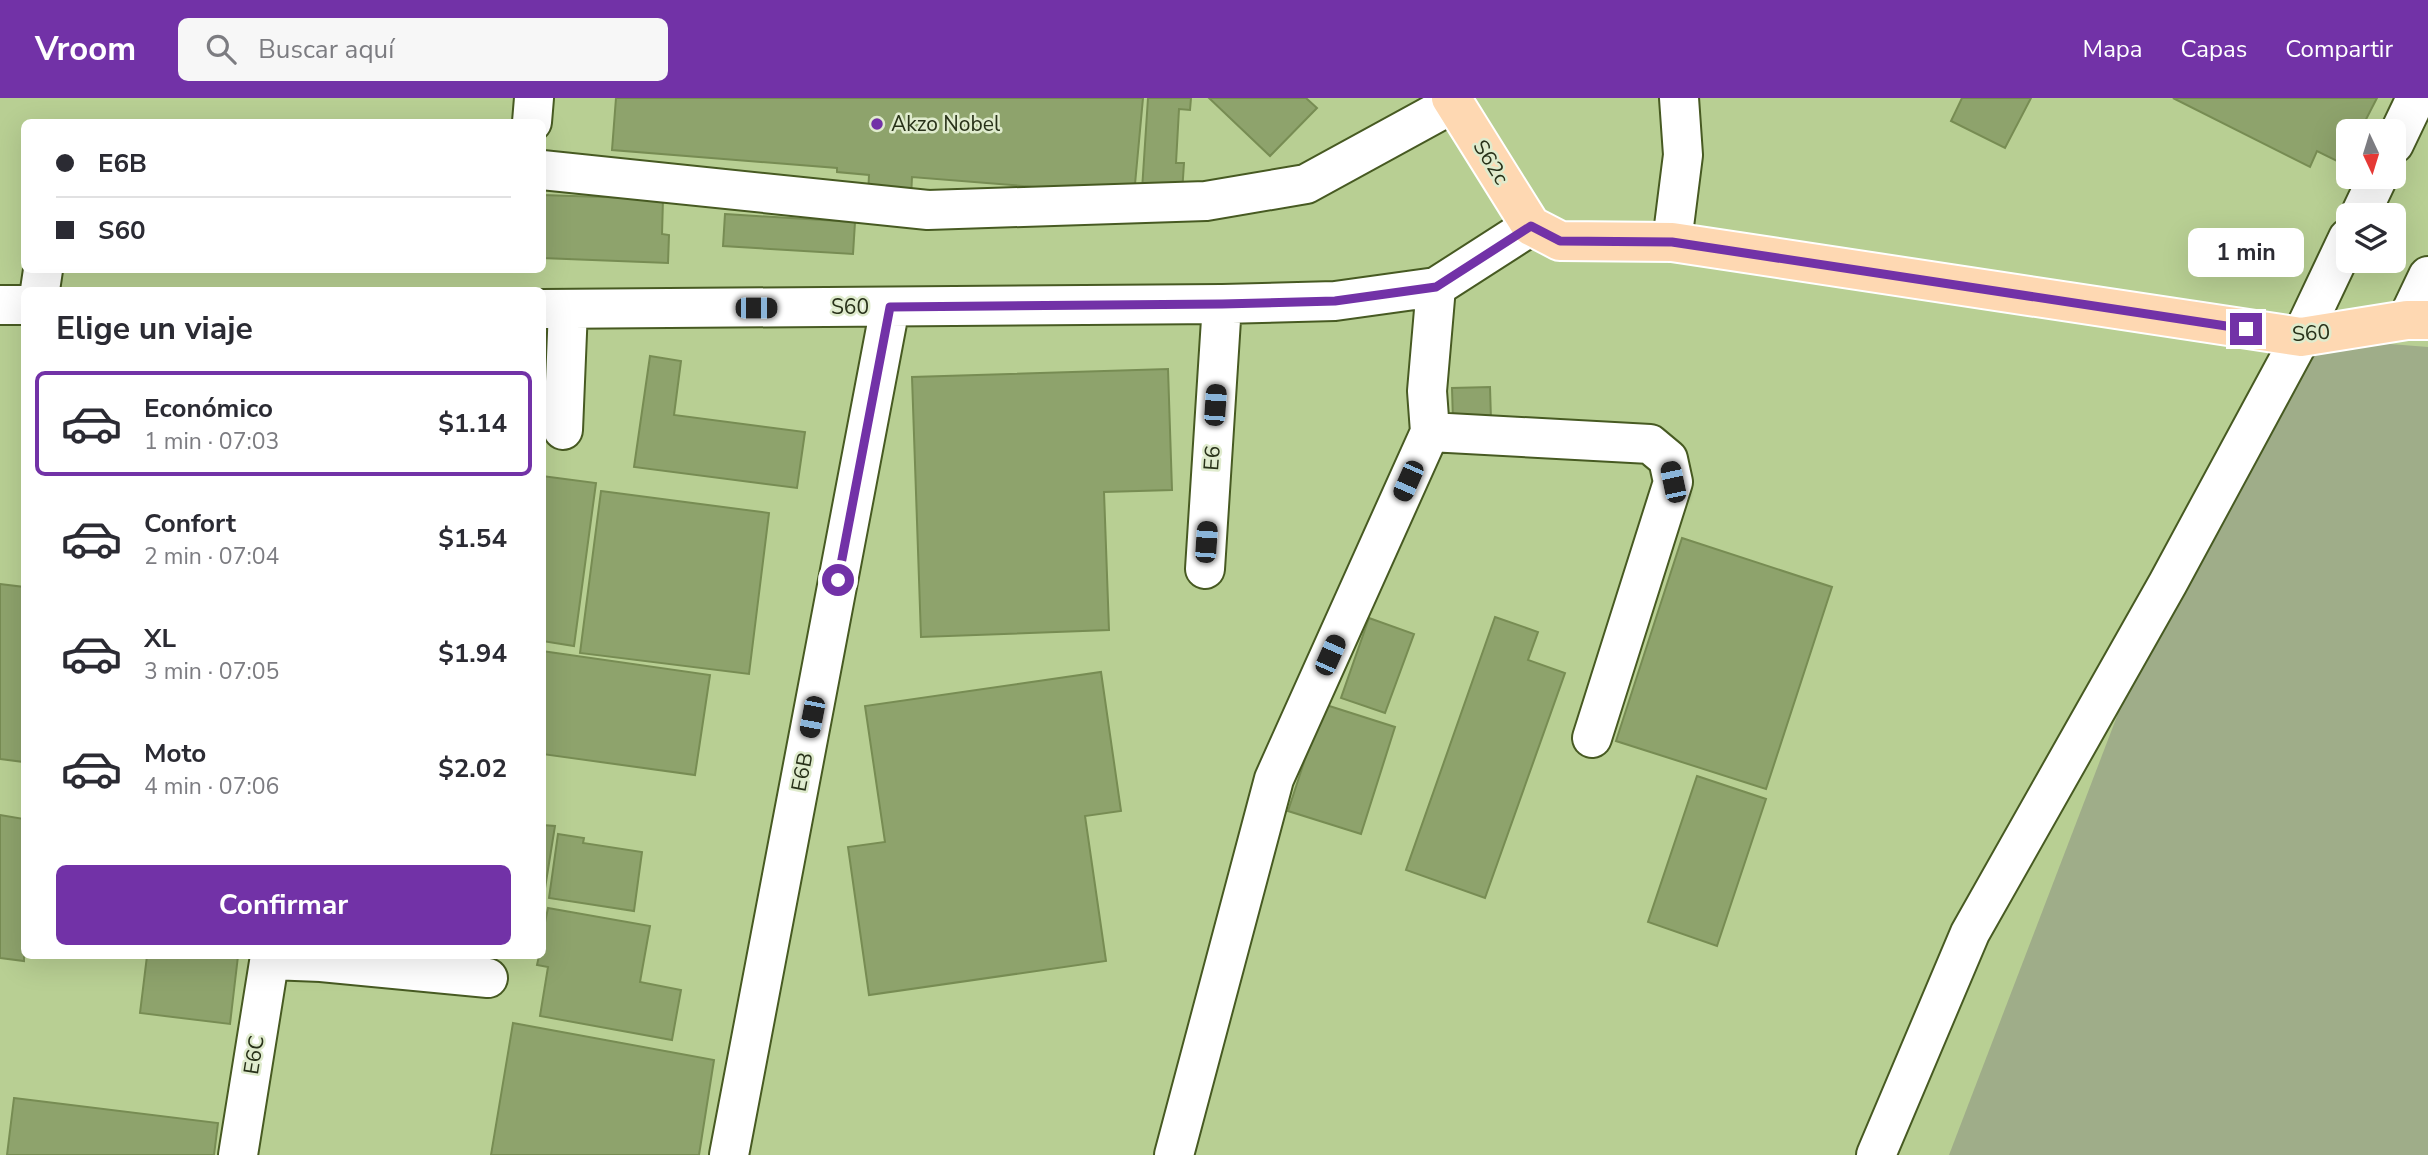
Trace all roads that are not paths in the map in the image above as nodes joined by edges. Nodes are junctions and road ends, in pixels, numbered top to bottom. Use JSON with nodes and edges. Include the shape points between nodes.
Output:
{"nodes":[{"id":1,"x":534,"y":98,"type":"edge"},
{"id":2,"x":1679,"y":98,"type":"edge"},
{"id":3,"x":2416,"y":98,"type":"edge"},
{"id":4,"x":1452,"y":100,"type":"edge"},
{"id":5,"x":532,"y":119,"type":"edge"},
{"id":6,"x":2406,"y":119,"type":"edge"},
{"id":7,"x":546,"y":170,"type":"edge"},
{"id":8,"x":1531,"y":226,"type":"junction"},
{"id":9,"x":1672,"y":242,"type":"junction"},
{"id":10,"x":2336,"y":263,"type":"edge"},
{"id":11,"x":2428,"y":276,"type":"edge"},
{"id":12,"x":1436,"y":287,"type":"junction"},
{"id":13,"x":1222,"y":304,"type":"junction"},
{"id":14,"x":0,"y":305,"type":"edge"},
{"id":15,"x":21,"y":305,"type":"edge"},
{"id":16,"x":890,"y":307,"type":"junction"},
{"id":17,"x":555,"y":309,"type":"edge"},
{"id":18,"x":2417,"y":320,"type":"edge"},
{"id":19,"x":2301,"y":337,"type":"junction"},
{"id":20,"x":563,"y":430,"type":"dead end"},
{"id":21,"x":1430,"y":432,"type":"junction"},
{"id":22,"x":1205,"y":569,"type":"dead end"},
{"id":23,"x":1592,"y":738,"type":"dead end"},
{"id":24,"x":270,"y":959,"type":"edge"},
{"id":25,"x":283,"y":959,"type":"edge"},
{"id":26,"x":488,"y":978,"type":"dead end"},
{"id":27,"x":238,"y":1155,"type":"edge"},
{"id":28,"x":729,"y":1155,"type":"edge"},
{"id":29,"x":1174,"y":1155,"type":"edge"},
{"id":30,"x":1876,"y":1155,"type":"edge"}],
"edges":[{"from":1,"to":5,"type":"street"},
{"from":2,"to":9,"type":"street","via":[[1683,155]]},
{"from":3,"to":6,"type":"street"},
{"from":4,"to":7,"type":"street","via":[[1306,184],[1206,201],[928,210]]},
{"from":4,"to":8,"type":"main road","name":"S62c"},
{"from":8,"to":9,"type":"main road","name":"S60","via":[[1560,241]]},
{"from":8,"to":12,"type":"street","name":"S60"},
{"from":9,"to":19,"type":"main road","name":"S60"},
{"from":10,"to":19,"type":"street"},
{"from":11,"to":18,"type":"street"},
{"from":12,"to":13,"type":"street","name":"S60","via":[[1335,301]]},
{"from":12,"to":21,"type":"street","via":[[1427,391]]},
{"from":13,"to":16,"type":"street","name":"S60"},
{"from":13,"to":22,"type":"street","name":"E6"},
{"from":14,"to":15,"type":"street"},
{"from":16,"to":17,"type":"street","name":"S60"},
{"from":16,"to":28,"type":"street","name":"E6B"},
{"from":17,"to":20,"type":"street"},
{"from":18,"to":19,"type":"main road","name":"S60"},
{"from":19,"to":30,"type":"street","via":[[1970,933]]},
{"from":21,"to":23,"type":"street","via":[[1650,443],[1668,459],[1673,482]]},
{"from":21,"to":29,"type":"street","via":[[1274,779]]},
{"from":24,"to":27,"type":"street","name":"E6C"},
{"from":25,"to":26,"type":"street"}]}
